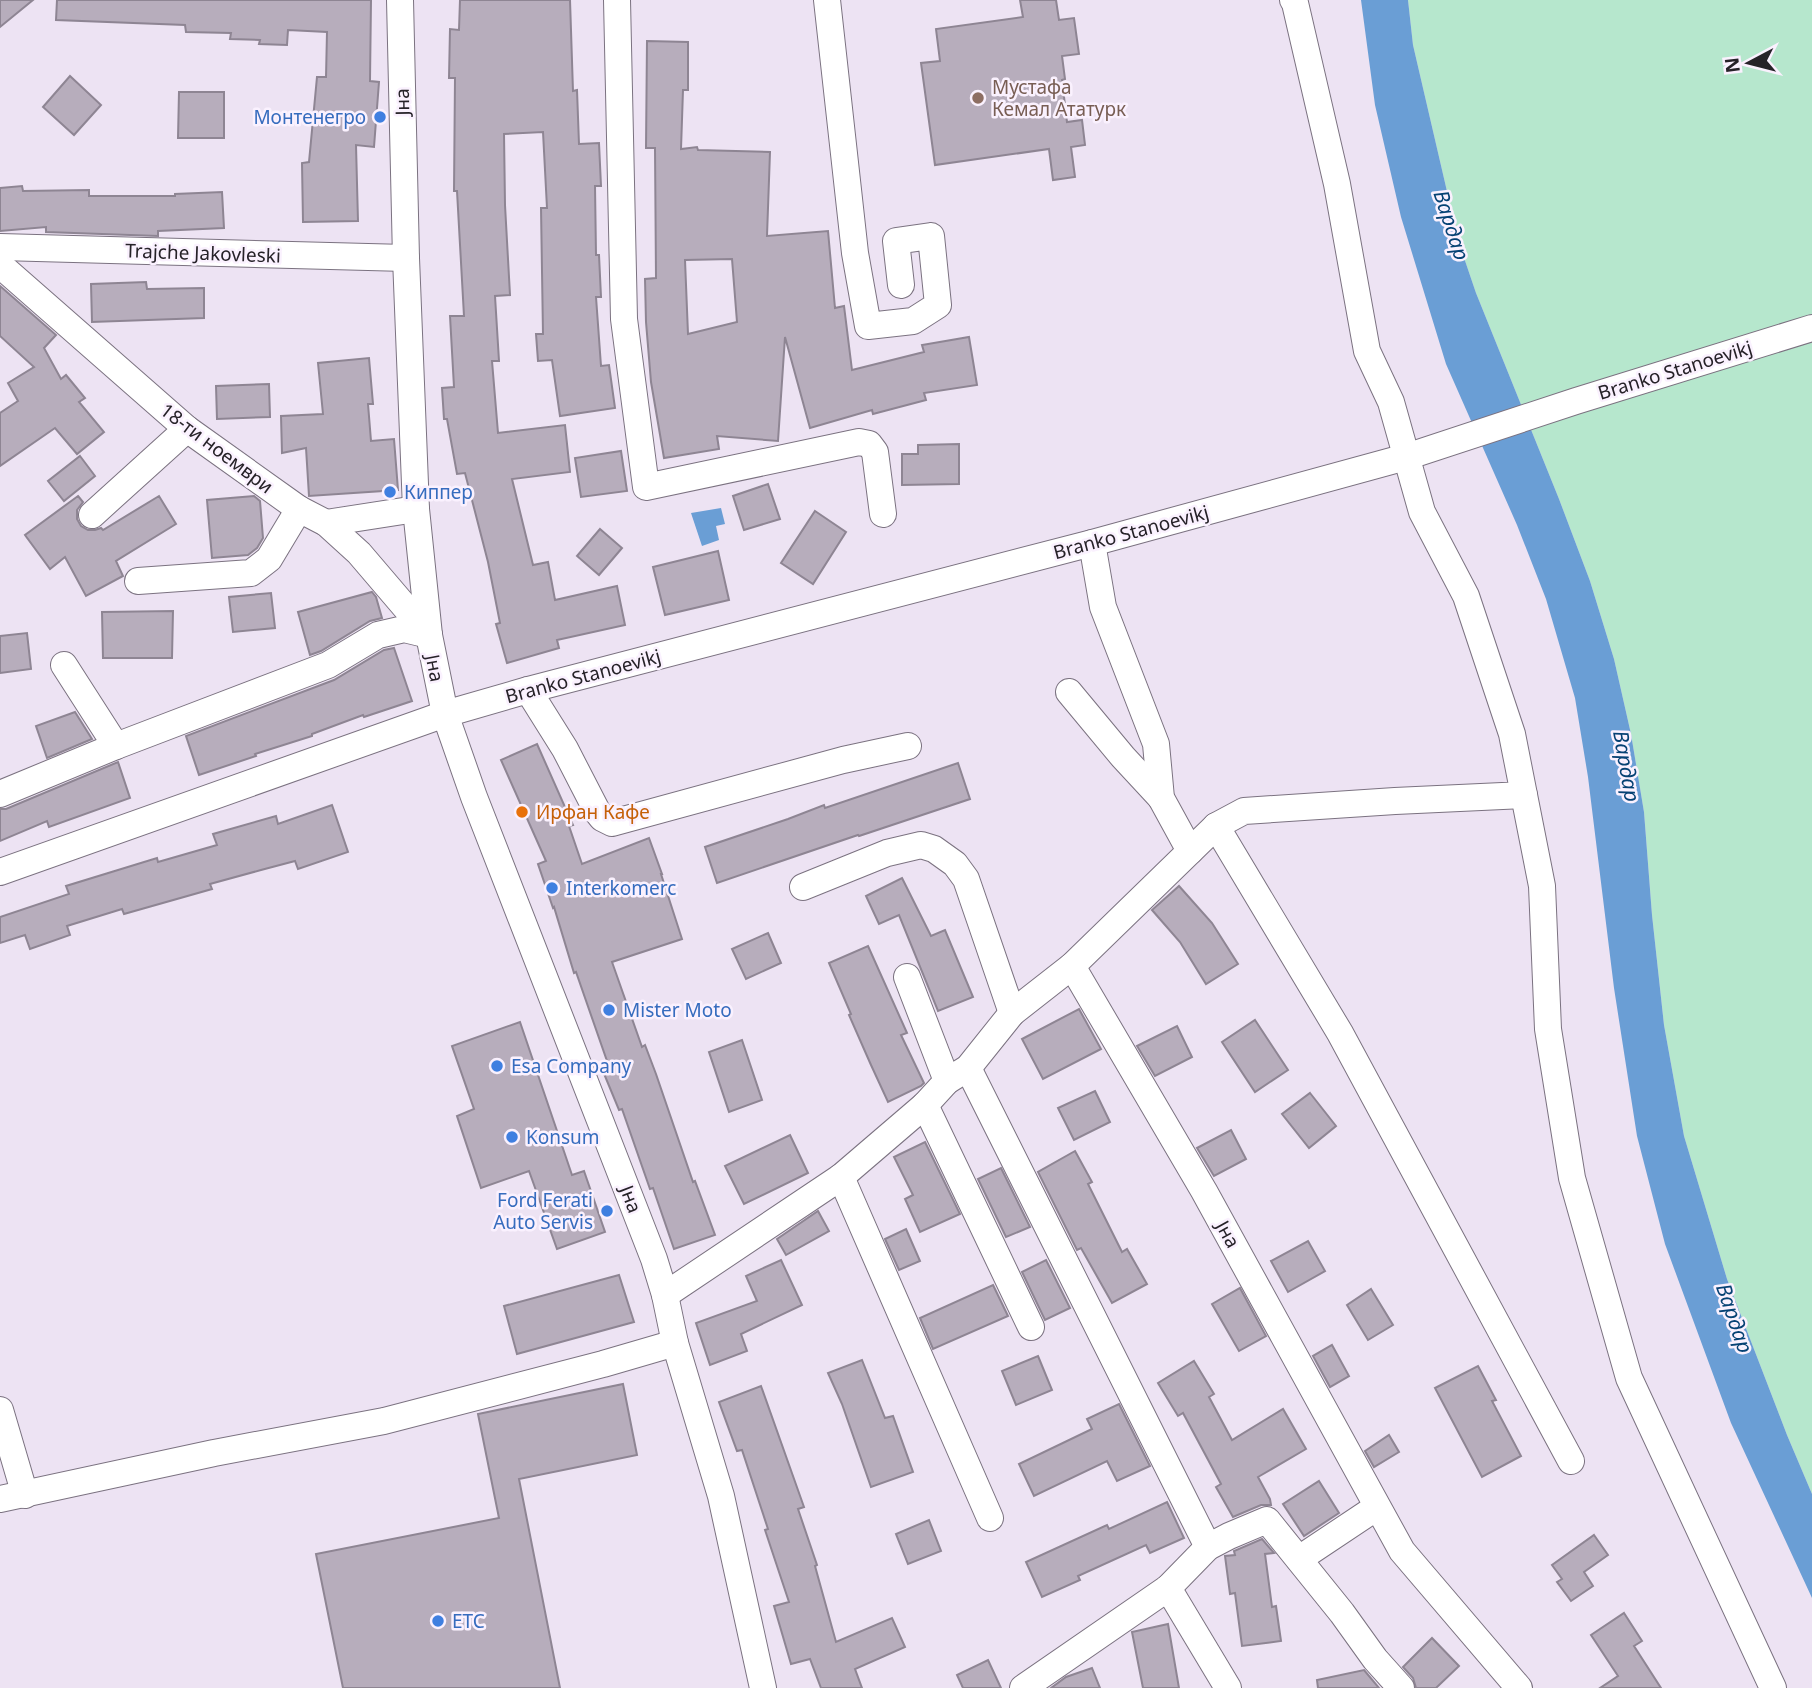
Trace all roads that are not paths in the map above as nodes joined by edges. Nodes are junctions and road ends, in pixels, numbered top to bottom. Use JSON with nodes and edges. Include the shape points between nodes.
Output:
{"nodes":[{"id":1,"x":400,"y":0,"type":"edge"},
{"id":2,"x":617,"y":0,"type":"edge"},
{"id":3,"x":827,"y":0,"type":"edge"},
{"id":4,"x":1293,"y":0,"type":"edge"},
{"id":5,"x":0,"y":247,"type":"edge"},
{"id":6,"x":406,"y":258,"type":"junction"},
{"id":7,"x":0,"y":265,"type":"edge"},
{"id":8,"x":901,"y":285,"type":"dead end"},
{"id":9,"x":1812,"y":328,"type":"edge"},
{"id":10,"x":187,"y":429,"type":"junction"},
{"id":11,"x":1406,"y":457,"type":"junction"},
{"id":12,"x":299,"y":509,"type":"junction"},
{"id":13,"x":416,"y":509,"type":"junction"},
{"id":14,"x":883,"y":514,"type":"dead end"},
{"id":15,"x":92,"y":515,"type":"dead end"},
{"id":16,"x":326,"y":523,"type":"junction"},
{"id":17,"x":1091,"y":543,"type":"junction"},
{"id":18,"x":138,"y":581,"type":"dead end"},
{"id":19,"x":429,"y":635,"type":"junction"},
{"id":20,"x":64,"y":665,"type":"dead end"},
{"id":21,"x":528,"y":690,"type":"junction"},
{"id":22,"x":1069,"y":692,"type":"dead end"},
{"id":23,"x":444,"y":715,"type":"junction"},
{"id":24,"x":116,"y":746,"type":"junction"},
{"id":25,"x":908,"y":746,"type":"dead end"},
{"id":26,"x":0,"y":794,"type":"edge"},
{"id":27,"x":1524,"y":795,"type":"junction"},
{"id":28,"x":1161,"y":798,"type":"junction"},
{"id":29,"x":1216,"y":826,"type":"junction"},
{"id":30,"x":1190,"y":851,"type":"junction"},
{"id":31,"x":0,"y":872,"type":"edge"},
{"id":32,"x":803,"y":887,"type":"dead end"},
{"id":33,"x":1072,"y":966,"type":"junction"},
{"id":34,"x":907,"y":977,"type":"dead end"},
{"id":35,"x":1012,"y":1013,"type":"junction"},
{"id":36,"x":958,"y":1074,"type":"junction"},
{"id":37,"x":925,"y":1105,"type":"junction"},
{"id":38,"x":841,"y":1177,"type":"junction"},
{"id":39,"x":665,"y":1296,"type":"junction"},
{"id":40,"x":1031,"y":1326,"type":"dead end"},
{"id":41,"x":675,"y":1343,"type":"junction"},
{"id":42,"x":0,"y":1410,"type":"edge"},
{"id":43,"x":1571,"y":1461,"type":"dead end"},
{"id":44,"x":13,"y":1497,"type":"edge"},
{"id":45,"x":1377,"y":1507,"type":"junction"},
{"id":46,"x":990,"y":1518,"type":"dead end"},
{"id":47,"x":1208,"y":1548,"type":"junction"},
{"id":48,"x":1299,"y":1559,"type":"junction"},
{"id":49,"x":1168,"y":1587,"type":"junction"},
{"id":50,"x":763,"y":1688,"type":"edge"},
{"id":51,"x":1023,"y":1688,"type":"edge"},
{"id":52,"x":1228,"y":1688,"type":"edge"},
{"id":53,"x":1401,"y":1688,"type":"edge"},
{"id":54,"x":1519,"y":1688,"type":"edge"},
{"id":55,"x":1773,"y":1688,"type":"edge"}],
"edges":[{"from":1,"to":6,"type":"street","name":"Јна"},
{"from":2,"to":14,"type":"street","via":[[624,319],[646,488],[859,442],[869,444],[875,453]]},
{"from":3,"to":8,"type":"street","via":[[855,253],[868,326],[913,321],[939,305],[931,236],[896,241]]},
{"from":4,"to":11,"type":"street","via":[[1338,184],[1367,351],[1391,402]]},
{"from":5,"to":6,"type":"street","name":"Trajche Jakovleski"},
{"from":6,"to":13,"type":"street","name":"Јна"},
{"from":7,"to":10,"type":"street","name":"18-ти ноември"},
{"from":9,"to":11,"type":"street","name":"Branko Stanoevikj"},
{"from":10,"to":12,"type":"street","name":"18-ти ноември"},
{"from":10,"to":15,"type":"street"},
{"from":11,"to":17,"type":"street","name":"Branko Stanoevikj"},
{"from":11,"to":27,"type":"street","via":[[1422,512],[1466,596],[1512,734]]},
{"from":12,"to":16,"type":"street","name":"18-ти ноември"},
{"from":12,"to":18,"type":"street","via":[[269,559],[251,573]]},
{"from":13,"to":16,"type":"street"},
{"from":13,"to":19,"type":"street","name":"Јна"},
{"from":16,"to":19,"type":"street","name":"18-ти ноември","via":[[359,553]]},
{"from":17,"to":21,"type":"street","name":"Branko Stanoevikj"},
{"from":17,"to":28,"type":"street","via":[[1103,607],[1156,744]]},
{"from":19,"to":23,"type":"street","name":"Јна"},
{"from":19,"to":24,"type":"street","via":[[404,628],[378,635],[328,665]]},
{"from":20,"to":24,"type":"street"},
{"from":21,"to":23,"type":"street","name":"Branko Stanoevikj"},
{"from":21,"to":25,"type":"street","via":[[598,813],[612,823]]},
{"from":22,"to":28,"type":"street"},
{"from":23,"to":31,"type":"street","name":"Branko Stanoevikj"},
{"from":23,"to":39,"type":"street","name":"Јна"},
{"from":24,"to":26,"type":"street"},
{"from":27,"to":29,"type":"street","via":[[1244,811]]},
{"from":27,"to":55,"type":"street","via":[[1542,886],[1548,1029],[1572,1178],[1629,1378]]},
{"from":28,"to":30,"type":"street"},
{"from":29,"to":30,"type":"street"},
{"from":29,"to":43,"type":"street","via":[[1340,1033]]},
{"from":30,"to":33,"type":"street"},
{"from":32,"to":35,"type":"street","via":[[887,853],[920,845],[934,849],[966,879]]},
{"from":33,"to":35,"type":"street"},
{"from":33,"to":45,"type":"street","name":"Јна","via":[[1224,1227]]},
{"from":34,"to":36,"type":"street"},
{"from":35,"to":36,"type":"street"},
{"from":36,"to":37,"type":"street"},
{"from":36,"to":47,"type":"street"},
{"from":37,"to":38,"type":"street"},
{"from":37,"to":40,"type":"street"},
{"from":38,"to":39,"type":"street"},
{"from":38,"to":46,"type":"street"},
{"from":39,"to":41,"type":"street","name":"Јна"},
{"from":41,"to":44,"type":"street","via":[[384,1420]]},
{"from":41,"to":50,"type":"street","name":"Јна","via":[[721,1496]]},
{"from":42,"to":44,"type":"street"},
{"from":45,"to":48,"type":"street"},
{"from":45,"to":54,"type":"street","name":"Јна","via":[[1402,1552]]},
{"from":47,"to":48,"type":"street","via":[[1267,1520]]},
{"from":47,"to":49,"type":"street"},
{"from":48,"to":53,"type":"street"},
{"from":49,"to":51,"type":"street"},
{"from":49,"to":52,"type":"street"}]}
